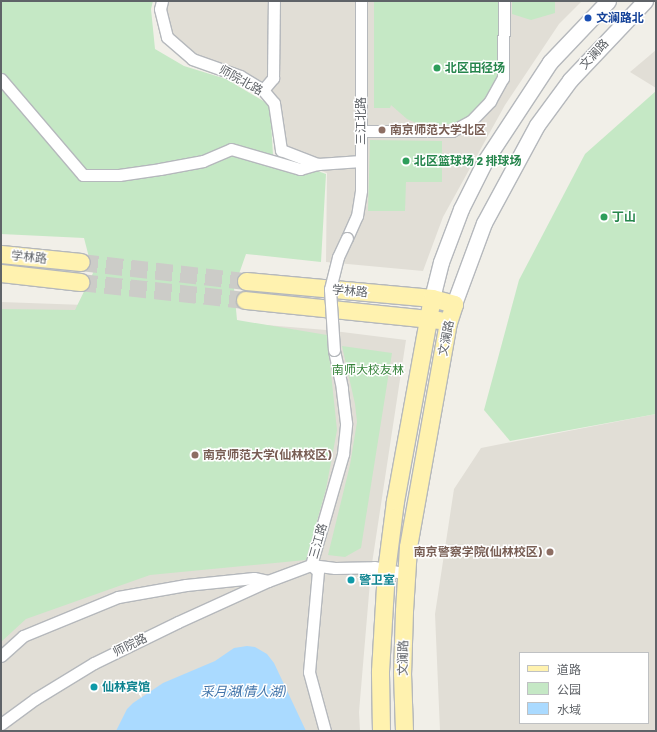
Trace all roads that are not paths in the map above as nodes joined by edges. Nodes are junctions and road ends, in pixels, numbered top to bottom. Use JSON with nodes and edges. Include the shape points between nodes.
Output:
{"nodes":[{"id":1,"x":162,"y":1,"type":"edge"},
{"id":2,"x":274,"y":1,"type":"edge"},
{"id":3,"x":361,"y":1,"type":"edge"},
{"id":4,"x":504,"y":1,"type":"edge"},
{"id":5,"x":608,"y":1,"type":"edge"},
{"id":6,"x":644,"y":1,"type":"edge"},
{"id":7,"x":1,"y":79,"type":"edge"},
{"id":8,"x":263,"y":90,"type":"junction"},
{"id":9,"x":361,"y":131,"type":"junction"},
{"id":10,"x":361,"y":161,"type":"junction"},
{"id":11,"x":318,"y":164,"type":"junction"},
{"id":12,"x":1,"y":254,"type":"edge"},
{"id":13,"x":82,"y":262,"type":"tunnel mouth"},
{"id":14,"x":1,"y":273,"type":"edge"},
{"id":15,"x":246,"y":281,"type":"tunnel mouth"},
{"id":16,"x":80,"y":282,"type":"tunnel mouth"},
{"id":17,"x":330,"y":289,"type":"junction"},
{"id":18,"x":432,"y":298,"type":"junction"},
{"id":19,"x":244,"y":300,"type":"tunnel mouth"},
{"id":20,"x":454,"y":304,"type":"junction"},
{"id":21,"x":330,"y":308,"type":"junction"},
{"id":22,"x":429,"y":318,"type":"junction"},
{"id":23,"x":448,"y":322,"type":"junction"},
{"id":24,"x":311,"y":565,"type":"junction"},
{"id":25,"x":386,"y":571,"type":"junction"},
{"id":26,"x":406,"y":574,"type":"junction"},
{"id":27,"x":268,"y":581,"type":"junction"},
{"id":28,"x":1,"y":656,"type":"edge"},
{"id":29,"x":1,"y":724,"type":"edge"},
{"id":30,"x":325,"y":731,"type":"edge"},
{"id":31,"x":381,"y":731,"type":"edge"},
{"id":32,"x":404,"y":731,"type":"edge"}],
"edges":[{"from":1,"to":8,"type":"street","name":"师院北路","via":[[160,10],[167,37],[192,58],[240,76]]},
{"from":2,"to":8,"type":"street","via":[[273,78]]},
{"from":3,"to":9,"type":"street","name":"三江北路"},
{"from":4,"to":9,"type":"street","via":[[503,78],[490,101],[471,121],[452,131]]},
{"from":5,"to":18,"type":"main road","name":"文澜路","via":[[550,62],[485,162],[461,209],[441,262]]},
{"from":6,"to":20,"type":"main road","name":"文澜路","via":[[570,80],[537,124],[484,223]]},
{"from":7,"to":11,"type":"street","via":[[83,174],[119,174],[160,169],[202,161],[231,149],[300,169]]},
{"from":8,"to":11,"type":"street","name":"师院北路","via":[[274,103],[281,150]]},
{"from":9,"to":10,"type":"street","name":"三江北路"},
{"from":10,"to":11,"type":"street","name":"师院北路"},
{"from":10,"to":17,"type":"street","name":"三江北路","bridge":true,"via":[[361,190],[357,216],[338,257]]},
{"from":12,"to":13,"type":"main road","name":"学林路"},
{"from":14,"to":16,"type":"main road","name":"学林路"},
{"from":15,"to":17,"type":"main road","name":"学林路"},
{"from":17,"to":18,"type":"main road","name":"学林路"},
{"from":17,"to":21,"type":"street","name":"三江路","bridge":true},
{"from":18,"to":20,"type":"main road","name":"学林路"},
{"from":18,"to":22,"type":"main road","name":"文澜路"},
{"from":19,"to":21,"type":"main road","name":"学林路"},
{"from":20,"to":23,"type":"main road","name":"文澜路"},
{"from":21,"to":22,"type":"main road","name":"学林路"},
{"from":21,"to":24,"type":"street","name":"三江路","bridge":true,"via":[[346,423],[343,454]]},
{"from":22,"to":23,"type":"main road","name":"学林路"},
{"from":22,"to":25,"type":"main road","name":"文澜路","via":[[395,501]]},
{"from":23,"to":26,"type":"main road","name":"文澜路","via":[[408,547]]},
{"from":24,"to":25,"type":"street","name":"师院路","via":[[335,568],[374,566]]},
{"from":24,"to":27,"type":"street","name":"师院路"},
{"from":24,"to":30,"type":"street","name":"三江路","via":[[318,571],[309,672]]},
{"from":25,"to":26,"type":"street","name":"师院路"},
{"from":25,"to":31,"type":"main road","name":"文澜路","via":[[380,671]]},
{"from":26,"to":32,"type":"main road","name":"文澜路","via":[[402,673]]},
{"from":27,"to":28,"type":"street","name":"师院路","via":[[254,578],[186,585],[118,597],[23,636]]},
{"from":27,"to":29,"type":"street","name":"师院路","via":[[94,663],[35,699]]}]}
